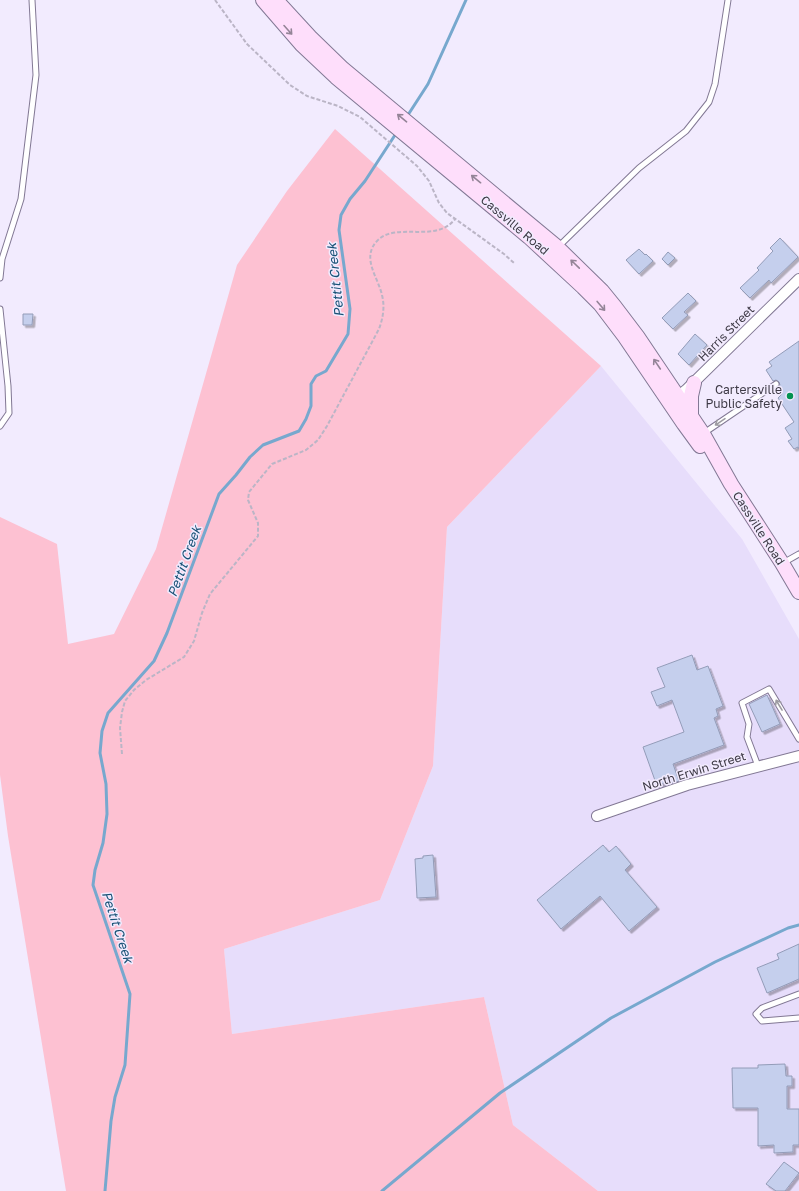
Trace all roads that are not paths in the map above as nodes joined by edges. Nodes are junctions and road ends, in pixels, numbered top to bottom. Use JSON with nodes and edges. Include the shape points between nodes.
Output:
{"nodes":[{"id":1,"x":32,"y":0,"type":"edge"},
{"id":2,"x":263,"y":0,"type":"edge"},
{"id":3,"x":276,"y":0,"type":"edge"},
{"id":4,"x":728,"y":0,"type":"edge"},
{"id":5,"x":339,"y":73,"type":"junction"},
{"id":6,"x":429,"y":147,"type":"junction"},
{"id":7,"x":557,"y":247,"type":"junction"},
{"id":8,"x":0,"y":278,"type":"edge"},
{"id":9,"x":799,"y":279,"type":"edge"},
{"id":10,"x":0,"y":309,"type":"edge"},
{"id":11,"x":694,"y":383,"type":"junction"},
{"id":12,"x":776,"y":384,"type":"dead end"},
{"id":13,"x":674,"y":400,"type":"junction"},
{"id":14,"x":691,"y":416,"type":"junction"},
{"id":15,"x":0,"y":426,"type":"edge"},
{"id":16,"x":703,"y":434,"type":"junction"},
{"id":17,"x":731,"y":484,"type":"junction"},
{"id":18,"x":799,"y":554,"type":"edge"},
{"id":19,"x":782,"y":564,"type":"junction"},
{"id":20,"x":799,"y":592,"type":"edge"},
{"id":21,"x":799,"y":738,"type":"edge"},
{"id":22,"x":799,"y":756,"type":"edge"},
{"id":23,"x":758,"y":766,"type":"junction"},
{"id":24,"x":597,"y":816,"type":"dead end"},
{"id":25,"x":799,"y":994,"type":"edge"},
{"id":26,"x":799,"y":1018,"type":"edge"}],
"edges":[{"from":1,"to":8,"type":"lane","via":[[36,76],[21,198],[2,259]]},
{"from":2,"to":5,"type":"main road","name":"Cassville Road","one_way":true,"via":[[302,45]]},
{"from":3,"to":5,"type":"main road","name":"Cassville Road"},
{"from":4,"to":7,"type":"lane","via":[[715,84],[709,102],[686,131],[639,168]]},
{"from":5,"to":6,"type":"main road","name":"Cassville Road"},
{"from":7,"to":6,"type":"main road","name":"Cassville Road","one_way":true},
{"from":6,"to":13,"type":"main road","name":"Cassville Road","one_way":true,"via":[[583,287],[611,318]]},
{"from":13,"to":7,"type":"main road","name":"Cassville Road","one_way":true,"via":[[615,307],[584,272]]},
{"from":9,"to":11,"type":"street","name":"Harris Street"},
{"from":10,"to":15,"type":"lane","via":[[9,414]]},
{"from":11,"to":13,"type":"street","name":"Harris Street"},
{"from":11,"to":14,"type":"main road"},
{"from":12,"to":16,"type":"lane","one_way":true},
{"from":13,"to":14,"type":"main road","name":"Cassville Road"},
{"from":13,"to":17,"type":"main road","name":"Cassville Road","via":[[695,440]]},
{"from":14,"to":16,"type":"main road","name":"Cassville Road"},
{"from":16,"to":17,"type":"main road","name":"Cassville Road"},
{"from":17,"to":19,"type":"main road","name":"Cassville Road"},
{"from":18,"to":19,"type":"lane"},
{"from":19,"to":20,"type":"main road","name":"Cassville Road"},
{"from":21,"to":23,"type":"lane","one_way":true,"via":[[769,689],[742,703],[749,724],[747,738]]},
{"from":22,"to":23,"type":"street","name":"North Erwin Street"},
{"from":23,"to":24,"type":"street","name":"North Erwin Street","via":[[686,785]]},
{"from":25,"to":26,"type":"lane","via":[[762,1008],[756,1014],[762,1021]]}]}
